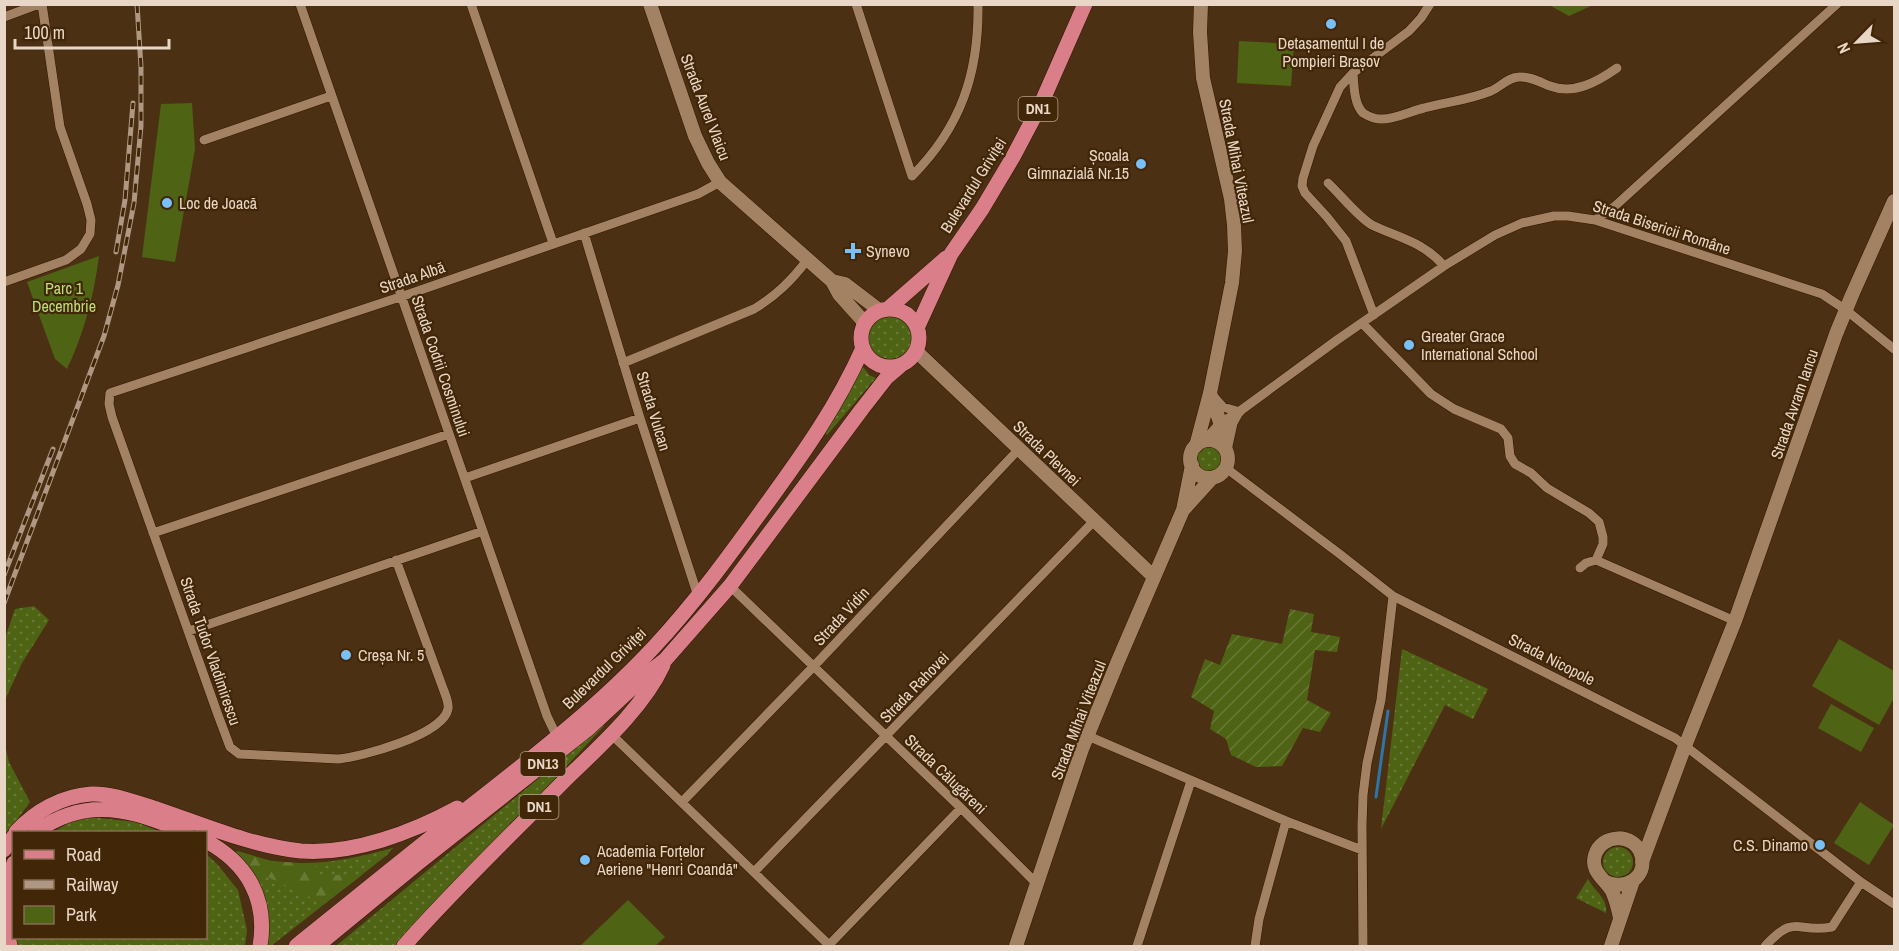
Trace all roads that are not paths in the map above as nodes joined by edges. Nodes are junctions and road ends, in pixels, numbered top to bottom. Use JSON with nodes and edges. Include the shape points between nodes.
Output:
{"nodes":[{"id":1,"x":41,"y":4,"type":"edge"},
{"id":2,"x":300,"y":4,"type":"edge"},
{"id":3,"x":471,"y":4,"type":"edge"},
{"id":4,"x":650,"y":4,"type":"edge"},
{"id":5,"x":856,"y":4,"type":"edge"},
{"id":6,"x":978,"y":4,"type":"edge"},
{"id":7,"x":1085,"y":4,"type":"edge"},
{"id":8,"x":1201,"y":4,"type":"edge"},
{"id":9,"x":1430,"y":4,"type":"edge"},
{"id":10,"x":1837,"y":4,"type":"edge"},
{"id":11,"x":4,"y":17,"type":"edge"},
{"id":12,"x":1617,"y":68,"type":"dead end"},
{"id":13,"x":1353,"y":74,"type":"junction"},
{"id":14,"x":331,"y":96,"type":"junction"},
{"id":15,"x":204,"y":140,"type":"dead end"},
{"id":16,"x":720,"y":182,"type":"junction"},
{"id":17,"x":1328,"y":183,"type":"dead end"},
{"id":18,"x":1894,"y":201,"type":"edge"},
{"id":19,"x":1595,"y":220,"type":"junction"},
{"id":20,"x":584,"y":233,"type":"junction"},
{"id":21,"x":553,"y":243,"type":"junction"},
{"id":22,"x":951,"y":254,"type":"junction"},
{"id":23,"x":808,"y":259,"type":"junction"},
{"id":24,"x":1444,"y":266,"type":"junction"},
{"id":25,"x":7,"y":281,"type":"edge"},
{"id":26,"x":832,"y":281,"type":"junction"},
{"id":27,"x":401,"y":297,"type":"junction"},
{"id":28,"x":884,"y":309,"type":"junction"},
{"id":29,"x":1846,"y":310,"type":"junction"},
{"id":30,"x":1374,"y":315,"type":"junction"},
{"id":31,"x":865,"y":323,"type":"junction"},
{"id":32,"x":1362,"y":323,"type":"junction"},
{"id":33,"x":918,"y":326,"type":"junction"},
{"id":34,"x":863,"y":348,"type":"junction"},
{"id":35,"x":1894,"y":349,"type":"edge"},
{"id":36,"x":917,"y":351,"type":"junction"},
{"id":37,"x":623,"y":363,"type":"junction"},
{"id":38,"x":900,"y":366,"type":"junction"},
{"id":39,"x":110,"y":393,"type":"joint"},
{"id":40,"x":1210,"y":393,"type":"junction"},
{"id":41,"x":1240,"y":412,"type":"junction"},
{"id":42,"x":640,"y":418,"type":"junction"},
{"id":43,"x":1220,"y":423,"type":"junction"},
{"id":44,"x":449,"y":434,"type":"junction"},
{"id":45,"x":1200,"y":443,"type":"junction"},
{"id":46,"x":1019,"y":449,"type":"junction"},
{"id":47,"x":1226,"y":451,"type":"junction"},
{"id":48,"x":1192,"y":465,"type":"junction"},
{"id":49,"x":1222,"y":472,"type":"junction"},
{"id":50,"x":465,"y":478,"type":"junction"},
{"id":51,"x":1183,"y":510,"type":"junction"},
{"id":52,"x":1094,"y":521,"type":"junction"},
{"id":53,"x":483,"y":531,"type":"junction"},
{"id":54,"x":153,"y":533,"type":"junction"},
{"id":55,"x":396,"y":560,"type":"junction"},
{"id":56,"x":1596,"y":560,"type":"junction"},
{"id":57,"x":1580,"y":568,"type":"dead end"},
{"id":58,"x":1154,"y":577,"type":"junction"},
{"id":59,"x":730,"y":586,"type":"junction"},
{"id":60,"x":698,"y":596,"type":"junction"},
{"id":61,"x":1393,"y":596,"type":"junction"},
{"id":62,"x":1735,"y":621,"type":"junction"},
{"id":63,"x":189,"y":631,"type":"junction"},
{"id":64,"x":665,"y":660,"type":"junction"},
{"id":65,"x":814,"y":666,"type":"junction"},
{"id":66,"x":611,"y":734,"type":"junction"},
{"id":67,"x":1088,"y":736,"type":"junction"},
{"id":68,"x":557,"y":737,"type":"junction"},
{"id":69,"x":887,"y":737,"type":"junction"},
{"id":70,"x":1685,"y":746,"type":"junction"},
{"id":71,"x":1191,"y":781,"type":"junction"},
{"id":72,"x":497,"y":786,"type":"junction"},
{"id":73,"x":682,"y":802,"type":"junction"},
{"id":74,"x":961,"y":808,"type":"junction"},
{"id":75,"x":1659,"y":817,"type":"junction"},
{"id":76,"x":1286,"y":821,"type":"junction"},
{"id":77,"x":18,"y":831,"type":"edge"},
{"id":78,"x":38,"y":831,"type":"edge"},
{"id":79,"x":183,"y":831,"type":"edge"},
{"id":80,"x":1628,"y":840,"type":"junction"},
{"id":81,"x":207,"y":842,"type":"edge"},
{"id":82,"x":1362,"y":850,"type":"junction"},
{"id":83,"x":1642,"y":862,"type":"junction"},
{"id":84,"x":12,"y":869,"type":"edge"},
{"id":85,"x":754,"y":872,"type":"junction"},
{"id":86,"x":1604,"y":881,"type":"junction"},
{"id":87,"x":1633,"y":881,"type":"junction"},
{"id":88,"x":1861,"y":882,"type":"junction"},
{"id":89,"x":1036,"y":884,"type":"junction"},
{"id":90,"x":1894,"y":903,"type":"edge"},
{"id":91,"x":1620,"y":918,"type":"junction"},
{"id":92,"x":10,"y":946,"type":"edge"},
{"id":93,"x":260,"y":946,"type":"edge"},
{"id":94,"x":296,"y":946,"type":"edge"},
{"id":95,"x":316,"y":946,"type":"edge"},
{"id":96,"x":404,"y":946,"type":"edge"},
{"id":97,"x":830,"y":946,"type":"edge"},
{"id":98,"x":1016,"y":946,"type":"edge"},
{"id":99,"x":1137,"y":946,"type":"edge"},
{"id":100,"x":1255,"y":946,"type":"edge"},
{"id":101,"x":1363,"y":946,"type":"edge"},
{"id":102,"x":1611,"y":946,"type":"edge"},
{"id":103,"x":1765,"y":946,"type":"edge"}],
"edges":[{"from":1,"to":11,"type":"street"},
{"from":1,"to":25,"type":"street","via":[[60,127],[87,204],[90,234],[81,249],[66,260]]},
{"from":2,"to":14,"type":"street","name":"Strada Codrii Cosminului"},
{"from":3,"to":21,"type":"street"},
{"from":4,"to":16,"type":"street","name":"Strada Aurel Vlaicu","via":[[695,136]]},
{"from":5,"to":6,"type":"street","via":[[912,176],[945,138],[969,85]]},
{"from":7,"to":22,"type":"main road","name":"Bulevardul Griviței","number":"DN1","via":[[1013,157]]},
{"from":8,"to":40,"type":"street","name":"Strada Mihai Viteazul","via":[[1203,78],[1234,225],[1234,267]]},
{"from":9,"to":13,"type":"street","via":[[1409,31]]},
{"from":10,"to":19,"type":"street"},
{"from":12,"to":13,"type":"street","via":[[1569,90],[1518,77],[1468,99],[1382,120],[1363,112],[1357,102]]},
{"from":13,"to":30,"type":"street","via":[[1335,96],[1313,146],[1302,186],[1346,241]]},
{"from":14,"to":15,"type":"street"},
{"from":14,"to":27,"type":"street","name":"Strada Codrii Cosminului"},
{"from":16,"to":20,"type":"street","name":"Strada Albă","via":[[698,194]]},
{"from":16,"to":23,"type":"street","name":"Strada Aurel Vlaicu"},
{"from":17,"to":24,"type":"street","via":[[1370,224],[1412,241],[1435,255]]},
{"from":18,"to":29,"type":"street","name":"Strada Avram Iancu"},
{"from":19,"to":24,"type":"street","name":"Strada Bisericii Române","via":[[1554,216],[1522,223]]},
{"from":19,"to":29,"type":"street","name":"Strada Bisericii Române","via":[[1822,294]]},
{"from":20,"to":21,"type":"street","name":"Strada Albă"},
{"from":20,"to":37,"type":"street","name":"Strada Vulcan"},
{"from":21,"to":27,"type":"street","name":"Strada Albă"},
{"from":22,"to":28,"type":"main road","name":"Bulevardul Griviței","number":"DN1"},
{"from":22,"to":33,"type":"main road","name":"Bulevardul Griviței","number":"DN1"},
{"from":23,"to":26,"type":"street","name":"Strada Aurel Vlaicu"},
{"from":23,"to":37,"type":"street","via":[[774,297],[754,309]]},
{"from":24,"to":30,"type":"street","name":"Strada Bisericii Române"},
{"from":26,"to":28,"type":"street","name":"Strada Aurel Vlaicu","via":[[845,284]]},
{"from":26,"to":31,"type":"street","name":"Strada Aurel Vlaicu"},
{"from":27,"to":39,"type":"street","name":"Strada Albă"},
{"from":27,"to":44,"type":"street","name":"Strada Codrii Cosminului"},
{"from":28,"to":31,"type":"main road","number":"DN1"},
{"from":28,"to":33,"type":"main road","via":[[906,312]]},
{"from":29,"to":35,"type":"street","name":"Strada Bisericii Române"},
{"from":29,"to":62,"type":"street","name":"Strada Avram Iancu"},
{"from":30,"to":32,"type":"street","name":"Strada Bisericii Române"},
{"from":31,"to":34,"type":"main road","number":"DN1","via":[[861,335]]},
{"from":32,"to":41,"type":"street","name":"Strada Bisericii Române"},
{"from":32,"to":56,"type":"street","via":[[1431,394],[1454,409],[1501,429],[1508,438],[1515,464],[1599,522],[1604,537]]},
{"from":33,"to":36,"type":"main road","number":"DN1"},
{"from":34,"to":38,"type":"main road","via":[[881,366]]},
{"from":34,"to":60,"type":"main road","name":"Bulevardul Griviței","number":"DN1","via":[[818,432]]},
{"from":36,"to":38,"type":"main road","number":"DN1"},
{"from":36,"to":46,"type":"street","name":"Strada Plevnei"},
{"from":37,"to":42,"type":"street","name":"Strada Vulcan"},
{"from":38,"to":59,"type":"main road","name":"Bulevardul Griviței","number":"DN1","via":[[862,409]]},
{"from":39,"to":54,"type":"street","name":"Strada Tudor Vladimirescu","via":[[112,417]]},
{"from":40,"to":41,"type":"street","via":[[1223,406]]},
{"from":40,"to":43,"type":"street","name":"Strada Mihai Viteazul"},
{"from":40,"to":45,"type":"street","name":"Strada Mihai Viteazul"},
{"from":41,"to":43,"type":"street","name":"Strada Bisericii Române"},
{"from":41,"to":47,"type":"street"},
{"from":42,"to":50,"type":"street"},
{"from":42,"to":60,"type":"street","name":"Strada Vulcan"},
{"from":43,"to":45,"type":"street","name":"Strada Bisericii Române"},
{"from":43,"to":47,"type":"street","name":"Strada Mihai Viteazul"},
{"from":44,"to":50,"type":"street","name":"Strada Codrii Cosminului"},
{"from":44,"to":54,"type":"street"},
{"from":45,"to":47,"type":"street","via":[[1216,441]]},
{"from":45,"to":48,"type":"street","via":[[1191,455]]},
{"from":46,"to":52,"type":"street","name":"Strada Plevnei"},
{"from":46,"to":65,"type":"street","name":"Strada Vidin"},
{"from":47,"to":49,"type":"street","via":[[1228,461]]},
{"from":48,"to":49,"type":"street","via":[[1209,478]]},
{"from":48,"to":51,"type":"street","name":"Strada Mihai Viteazul"},
{"from":49,"to":51,"type":"street","name":"Strada Mihai Viteazul"},
{"from":49,"to":61,"type":"street","name":"Strada Nicopole","via":[[1232,472]]},
{"from":50,"to":53,"type":"street","name":"Strada Codrii Cosminului"},
{"from":51,"to":58,"type":"street","name":"Strada Mihai Viteazul"},
{"from":52,"to":58,"type":"street","name":"Strada Plevnei"},
{"from":52,"to":69,"type":"street","name":"Strada Rahovei"},
{"from":53,"to":55,"type":"street"},
{"from":53,"to":68,"type":"street","name":"Strada Codrii Cosminului"},
{"from":54,"to":63,"type":"street","name":"Strada Tudor Vladimirescu"},
{"from":55,"to":63,"type":"street"},
{"from":55,"to":63,"type":"street","name":"Strada Tudor Vladimirescu","via":[[448,709],[436,726],[382,750],[338,759],[239,754],[230,747]]},
{"from":56,"to":57,"type":"street"},
{"from":56,"to":62,"type":"street"},
{"from":58,"to":67,"type":"street","name":"Strada Mihai Viteazul"},
{"from":59,"to":64,"type":"main road","name":"Bulevardul Griviței","number":"DN1"},
{"from":59,"to":65,"type":"street","name":"Strada Călugăreni"},
{"from":60,"to":68,"type":"main road","name":"Bulevardul Griviței","number":"DN1","via":[[653,648]]},
{"from":61,"to":70,"type":"street","name":"Strada Nicopole"},
{"from":61,"to":82,"type":"street","via":[[1381,699],[1366,774]]},
{"from":62,"to":70,"type":"street","name":"Strada Avram Iancu"},
{"from":64,"to":66,"type":"main road","name":"Bulevardul Griviței","number":"DN1","via":[[658,676]]},
{"from":64,"to":95,"type":"main road","name":"Bulevardul Griviței","number":"DN13","via":[[589,728]]},
{"from":65,"to":69,"type":"street","name":"Strada Călugăreni"},
{"from":65,"to":73,"type":"street","name":"Strada Vidin"},
{"from":66,"to":73,"type":"street"},
{"from":66,"to":96,"type":"main road","name":"Bulevardul Griviței","number":"DN1"},
{"from":67,"to":71,"type":"street"},
{"from":67,"to":89,"type":"street","name":"Strada Mihai Viteazul"},
{"from":68,"to":72,"type":"main road","name":"Bulevardul Griviței","number":"DN1"},
{"from":69,"to":74,"type":"street","name":"Strada Călugăreni"},
{"from":69,"to":85,"type":"street","name":"Strada Rahovei"},
{"from":70,"to":75,"type":"street","name":"Strada Avram Iancu"},
{"from":70,"to":88,"type":"street","name":"Strada Nicopole"},
{"from":71,"to":76,"type":"street"},
{"from":71,"to":99,"type":"street"},
{"from":72,"to":77,"type":"main road","number":"DN1","via":[[416,828],[322,851],[302,851],[240,837],[101,794],[74,796],[56,803]]},
{"from":72,"to":94,"type":"main road","name":"Bulevardul Griviței"},
{"from":73,"to":85,"type":"street"},
{"from":74,"to":89,"type":"street","name":"Strada Călugăreni"},
{"from":74,"to":97,"type":"street"},
{"from":75,"to":80,"type":"street","name":"Strada Avram Iancu","via":[[1644,836]]},
{"from":75,"to":83,"type":"street","name":"Strada Avram Iancu"},
{"from":76,"to":82,"type":"street"},
{"from":76,"to":100,"type":"street"},
{"from":78,"to":79,"type":"main road","via":[[70,813],[99,808],[141,816]]},
{"from":80,"to":83,"type":"street","via":[[1637,847]]},
{"from":80,"to":86,"type":"street","via":[[1610,839],[1597,852],[1595,868]]},
{"from":81,"to":93,"type":"main road","via":[[230,856],[250,881],[262,913]]},
{"from":82,"to":101,"type":"street"},
{"from":83,"to":87,"type":"street"},
{"from":84,"to":92,"type":"main road","via":[[5,908]]},
{"from":85,"to":97,"type":"street"},
{"from":86,"to":87,"type":"street","via":[[1616,886]]},
{"from":86,"to":91,"type":"street","via":[[1616,900]]},
{"from":87,"to":91,"type":"street"},
{"from":88,"to":90,"type":"street","name":"Strada Nicopole"},
{"from":88,"to":103,"type":"street","via":[[1832,927],[1793,926],[1777,933]]},
{"from":89,"to":98,"type":"street","name":"Strada Mihai Viteazul"},
{"from":91,"to":102,"type":"street"}]}
